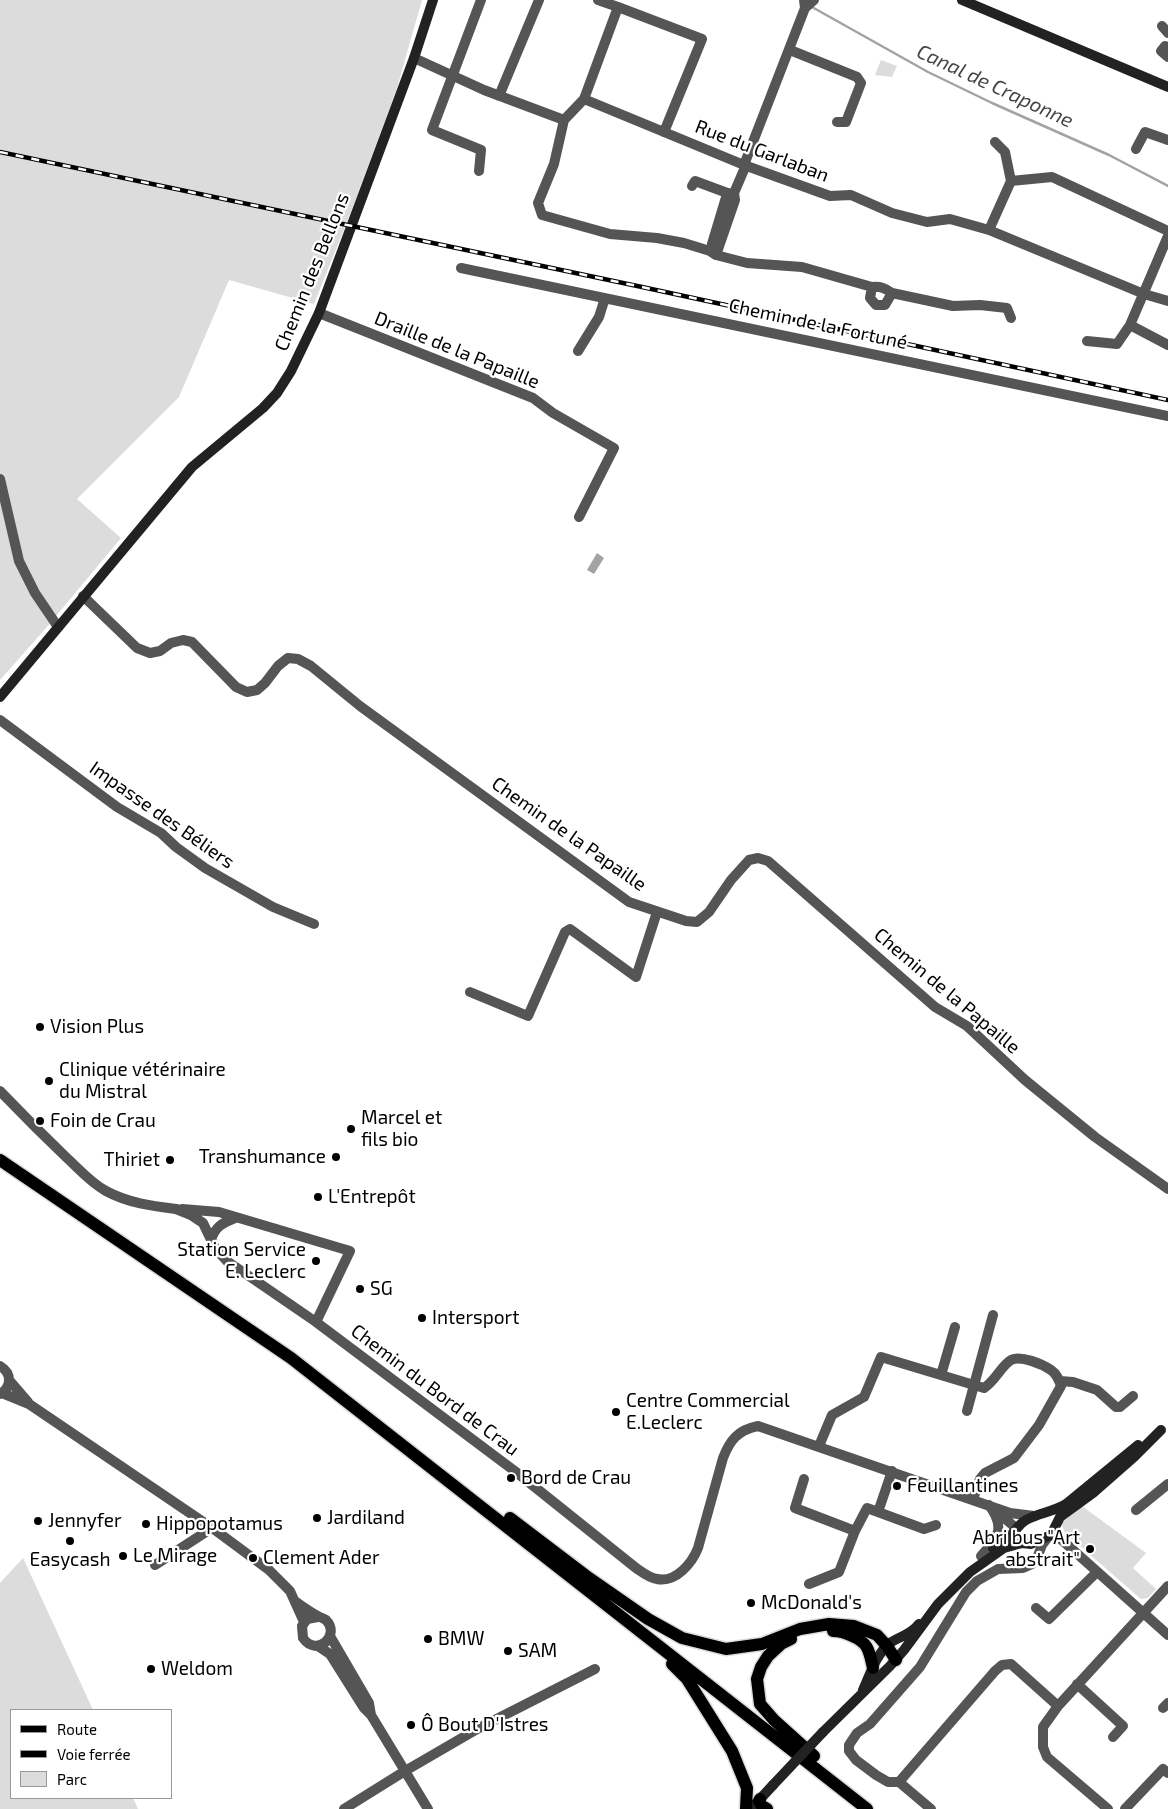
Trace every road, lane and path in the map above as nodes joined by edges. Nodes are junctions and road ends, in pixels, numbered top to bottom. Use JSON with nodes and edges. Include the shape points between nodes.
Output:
{"nodes":[{"id":1,"x":433,"y":0,"type":"edge"},
{"id":2,"x":481,"y":0,"type":"edge"},
{"id":3,"x":538,"y":0,"type":"edge"},
{"id":4,"x":598,"y":0,"type":"edge"},
{"id":5,"x":814,"y":0,"type":"edge"},
{"id":6,"x":962,"y":0,"type":"edge"},
{"id":7,"x":805,"y":4,"type":"edge"},
{"id":8,"x":618,"y":7,"type":"junction"},
{"id":9,"x":1168,"y":47,"type":"edge"},
{"id":10,"x":790,"y":50,"type":"junction"},
{"id":11,"x":1168,"y":57,"type":"edge"},
{"id":12,"x":414,"y":58,"type":"junction"},
{"id":13,"x":452,"y":77,"type":"junction"},
{"id":14,"x":1168,"y":87,"type":"edge"},
{"id":15,"x":499,"y":96,"type":"junction"},
{"id":16,"x":584,"y":99,"type":"junction"},
{"id":17,"x":564,"y":120,"type":"junction"},
{"id":18,"x":837,"y":122,"type":"dead end"},
{"id":19,"x":664,"y":132,"type":"junction"},
{"id":20,"x":1168,"y":140,"type":"edge"},
{"id":21,"x":995,"y":142,"type":"dead end"},
{"id":22,"x":1136,"y":149,"type":"dead end"},
{"id":23,"x":745,"y":165,"type":"junction"},
{"id":24,"x":479,"y":171,"type":"dead end"},
{"id":25,"x":1011,"y":181,"type":"junction"},
{"id":26,"x":692,"y":186,"type":"dead end"},
{"id":27,"x":732,"y":193,"type":"junction"},
{"id":28,"x":989,"y":230,"type":"junction"},
{"id":29,"x":1168,"y":231,"type":"edge"},
{"id":30,"x":1168,"y":236,"type":"edge"},
{"id":31,"x":713,"y":253,"type":"junction"},
{"id":32,"x":461,"y":268,"type":"dead end"},
{"id":33,"x":872,"y":287,"type":"junction"},
{"id":34,"x":892,"y":293,"type":"junction"},
{"id":35,"x":1144,"y":294,"type":"junction"},
{"id":36,"x":605,"y":298,"type":"junction"},
{"id":37,"x":1168,"y":301,"type":"edge"},
{"id":38,"x":319,"y":313,"type":"junction"},
{"id":39,"x":1011,"y":318,"type":"dead end"},
{"id":40,"x":1130,"y":325,"type":"junction"},
{"id":41,"x":1087,"y":341,"type":"dead end"},
{"id":42,"x":1168,"y":345,"type":"edge"},
{"id":43,"x":578,"y":351,"type":"dead end"},
{"id":44,"x":1168,"y":416,"type":"edge"},
{"id":45,"x":0,"y":479,"type":"edge"},
{"id":46,"x":579,"y":517,"type":"dead end"},
{"id":47,"x":83,"y":596,"type":"junction"},
{"id":48,"x":58,"y":627,"type":"junction"},
{"id":49,"x":0,"y":697,"type":"edge"},
{"id":50,"x":0,"y":720,"type":"edge"},
{"id":51,"x":657,"y":912,"type":"junction"},
{"id":52,"x":314,"y":924,"type":"dead end"},
{"id":53,"x":470,"y":992,"type":"dead end"},
{"id":54,"x":0,"y":1091,"type":"edge"},
{"id":55,"x":0,"y":1160,"type":"edge"},
{"id":56,"x":1168,"y":1188,"type":"edge"},
{"id":57,"x":176,"y":1209,"type":"junction"},
{"id":58,"x":235,"y":1218,"type":"junction"},
{"id":59,"x":211,"y":1240,"type":"junction"},
{"id":60,"x":993,"y":1315,"type":"dead end"},
{"id":61,"x":316,"y":1322,"type":"junction"},
{"id":62,"x":955,"y":1327,"type":"dead end"},
{"id":63,"x":0,"y":1366,"type":"edge"},
{"id":64,"x":941,"y":1375,"type":"junction"},
{"id":65,"x":10,"y":1380,"type":"junction"},
{"id":66,"x":1060,"y":1381,"type":"junction"},
{"id":67,"x":974,"y":1385,"type":"junction"},
{"id":68,"x":1,"y":1393,"type":"edge"},
{"id":69,"x":1133,"y":1396,"type":"dead end"},
{"id":70,"x":29,"y":1404,"type":"junction"},
{"id":71,"x":967,"y":1411,"type":"dead end"},
{"id":72,"x":1164,"y":1428,"type":"edge"},
{"id":73,"x":819,"y":1446,"type":"junction"},
{"id":74,"x":426,"y":1463,"type":"junction"},
{"id":75,"x":892,"y":1471,"type":"junction"},
{"id":76,"x":804,"y":1479,"type":"dead end"},
{"id":77,"x":1168,"y":1484,"type":"edge"},
{"id":78,"x":973,"y":1499,"type":"junction"},
{"id":79,"x":989,"y":1505,"type":"junction"},
{"id":80,"x":1136,"y":1510,"type":"dead end"},
{"id":81,"x":878,"y":1512,"type":"junction"},
{"id":82,"x":1046,"y":1513,"type":"junction"},
{"id":83,"x":1034,"y":1516,"type":"junction"},
{"id":84,"x":936,"y":1525,"type":"dead end"},
{"id":85,"x":212,"y":1528,"type":"junction"},
{"id":86,"x":1015,"y":1530,"type":"junction"},
{"id":87,"x":1053,"y":1530,"type":"junction"},
{"id":88,"x":855,"y":1531,"type":"junction"},
{"id":89,"x":1024,"y":1544,"type":"junction"},
{"id":90,"x":981,"y":1556,"type":"junction"},
{"id":91,"x":1037,"y":1558,"type":"junction"},
{"id":92,"x":155,"y":1565,"type":"dead end"},
{"id":93,"x":1097,"y":1572,"type":"junction"},
{"id":94,"x":808,"y":1584,"type":"dead end"},
{"id":95,"x":1168,"y":1586,"type":"edge"},
{"id":96,"x":296,"y":1602,"type":"junction"},
{"id":97,"x":1036,"y":1608,"type":"dead end"},
{"id":98,"x":1142,"y":1612,"type":"junction"},
{"id":99,"x":318,"y":1616,"type":"junction"},
{"id":100,"x":621,"y":1616,"type":"junction"},
{"id":101,"x":304,"y":1622,"type":"junction"},
{"id":102,"x":1168,"y":1634,"type":"edge"},
{"id":103,"x":330,"y":1636,"type":"junction"},
{"id":104,"x":318,"y":1646,"type":"junction"},
{"id":105,"x":868,"y":1649,"type":"junction"},
{"id":106,"x":884,"y":1649,"type":"junction"},
{"id":107,"x":896,"y":1660,"type":"junction"},
{"id":108,"x":873,"y":1668,"type":"junction"},
{"id":109,"x":595,"y":1669,"type":"dead end"},
{"id":110,"x":1077,"y":1684,"type":"junction"},
{"id":111,"x":862,"y":1692,"type":"junction"},
{"id":112,"x":1058,"y":1706,"type":"junction"},
{"id":113,"x":371,"y":1715,"type":"junction"},
{"id":114,"x":1113,"y":1737,"type":"dead end"},
{"id":115,"x":405,"y":1771,"type":"junction"},
{"id":116,"x":1168,"y":1773,"type":"edge"},
{"id":117,"x":894,"y":1782,"type":"junction"},
{"id":118,"x":763,"y":1804,"type":"edge"},
{"id":119,"x":344,"y":1809,"type":"edge"},
{"id":120,"x":428,"y":1809,"type":"edge"},
{"id":121,"x":746,"y":1809,"type":"edge"},
{"id":122,"x":751,"y":1809,"type":"edge"},
{"id":123,"x":869,"y":1809,"type":"edge"},
{"id":124,"x":931,"y":1809,"type":"edge"},
{"id":125,"x":1108,"y":1809,"type":"edge"},
{"id":126,"x":1125,"y":1809,"type":"edge"}],
"edges":[{"from":1,"to":12,"type":"main road","name":"Chemin des Bellons"},
{"from":2,"to":13,"type":"street"},
{"from":3,"to":15,"type":"street"},
{"from":4,"to":8,"type":"street"},
{"from":5,"to":7,"type":"street"},
{"from":6,"to":14,"type":"main road"},
{"from":7,"to":10,"type":"street"},
{"from":8,"to":16,"type":"street"},
{"from":8,"to":19,"type":"street","via":[[702,39]]},
{"from":9,"to":11,"type":"street","via":[[1161,51]]},
{"from":10,"to":18,"type":"street","via":[[858,76],[861,83],[846,122]]},
{"from":10,"to":23,"type":"street"},
{"from":12,"to":13,"type":"street"},
{"from":12,"to":38,"type":"main road","name":"Chemin des Bellons"},
{"from":13,"to":15,"type":"street"},
{"from":13,"to":24,"type":"street","via":[[432,130],[481,150]]},
{"from":15,"to":17,"type":"street"},
{"from":16,"to":17,"type":"street"},
{"from":16,"to":19,"type":"street","name":"Rue du Garlaban"},
{"from":17,"to":31,"type":"street","via":[[554,164],[538,203],[542,215],[610,234],[657,238]]},
{"from":19,"to":23,"type":"street","name":"Rue du Garlaban"},
{"from":20,"to":22,"type":"street","via":[[1145,132]]},
{"from":21,"to":25,"type":"street","via":[[1005,152]]},
{"from":23,"to":27,"type":"street"},
{"from":23,"to":28,"type":"street","name":"Rue du Garlaban","via":[[830,196],[850,195],[892,213],[927,222],[950,219]]},
{"from":25,"to":28,"type":"street"},
{"from":25,"to":29,"type":"street","via":[[1052,177]]},
{"from":26,"to":27,"type":"street","via":[[695,181]]},
{"from":27,"to":31,"type":"street","via":[[736,200]]},
{"from":28,"to":35,"type":"street","name":"Rue du Garlaban"},
{"from":30,"to":35,"type":"street"},
{"from":31,"to":33,"type":"street","via":[[747,263],[802,267]]},
{"from":32,"to":36,"type":"street","name":"Chemin de la Fortuné"},
{"from":33,"to":34,"type":"street","via":[[886,288]]},
{"from":33,"to":34,"type":"street","via":[[870,298],[876,305],[885,305]]},
{"from":34,"to":39,"type":"street","via":[[953,306],[1007,308]]},
{"from":35,"to":37,"type":"street","name":"Rue du Garlaban"},
{"from":35,"to":40,"type":"street"},
{"from":36,"to":43,"type":"street","via":[[599,317]]},
{"from":36,"to":44,"type":"street","name":"Chemin de la Fortuné"},
{"from":38,"to":46,"type":"street","name":"Draille de la Papaille","via":[[534,398],[614,448]]},
{"from":38,"to":47,"type":"main road","name":"Chemin des Bellons","via":[[277,393],[192,467]]},
{"from":40,"to":41,"type":"street","via":[[1117,344]]},
{"from":40,"to":42,"type":"street"},
{"from":45,"to":48,"type":"street","via":[[19,561]]},
{"from":47,"to":48,"type":"main road","name":"Chemin des Bellons"},
{"from":47,"to":51,"type":"street","name":"Chemin de la Papaille","via":[[137,648],[150,653],[171,643],[192,642],[236,687],[247,692],[257,690],[288,658],[311,666],[360,706],[630,902]]},
{"from":48,"to":49,"type":"main road","name":"Chemin des Bellons"},
{"from":50,"to":52,"type":"street","name":"Impasse des Béliers","via":[[117,807],[161,833],[205,868],[273,907]]},
{"from":51,"to":53,"type":"street","via":[[636,976],[570,929],[565,932],[528,1016]]},
{"from":51,"to":56,"type":"street","name":"Chemin de la Papaille","via":[[697,922],[709,912],[749,860],[768,861],[935,1007],[967,1026],[1095,1137]]},
{"from":54,"to":57,"type":"street","name":"Chemin du Bord de Crau","via":[[103,1190],[140,1204]]},
{"from":55,"to":74,"type":"main road","via":[[291,1358]]},
{"from":57,"to":58,"type":"street","name":"Chemin du Bord de Crau","via":[[211,1211]]},
{"from":57,"to":59,"type":"street","name":"Chemin du Bord de Crau","via":[[203,1223]]},
{"from":58,"to":59,"type":"street","via":[[216,1228]]},
{"from":58,"to":61,"type":"street","name":"Chemin du Bord de Crau","via":[[350,1251]]},
{"from":59,"to":61,"type":"street","name":"Chemin du Bord de Crau","via":[[227,1261]]},
{"from":60,"to":67,"type":"street"},
{"from":61,"to":73,"type":"street","name":"Chemin du Bord de Crau","via":[[516,1472],[636,1568],[658,1580],[676,1576],[693,1560],[723,1458],[738,1433],[758,1426]]},
{"from":62,"to":64,"type":"street"},
{"from":63,"to":65,"type":"street","via":[[7,1371]]},
{"from":64,"to":67,"type":"street"},
{"from":64,"to":73,"type":"street","via":[[880,1357],[864,1397],[832,1414]]},
{"from":65,"to":68,"type":"street"},
{"from":65,"to":70,"type":"street"},
{"from":66,"to":67,"type":"street","via":[[1052,1370],[1021,1358],[1005,1364],[984,1388]]},
{"from":66,"to":69,"type":"street","via":[[1097,1390],[1116,1407]]},
{"from":66,"to":78,"type":"street","via":[[1061,1386],[1040,1425],[1014,1458],[985,1473]]},
{"from":67,"to":71,"type":"street"},
{"from":68,"to":70,"type":"street"},
{"from":70,"to":85,"type":"street"},
{"from":72,"to":82,"type":"main road","via":[[1066,1504]]},
{"from":72,"to":87,"type":"main road","via":[[1120,1470],[1060,1517]]},
{"from":73,"to":75,"type":"street","name":"Chemin du Bord de Crau"},
{"from":74,"to":100,"type":"main road"},
{"from":74,"to":106,"type":"main road","via":[[471,1488],[589,1578],[682,1638],[726,1649],[762,1644],[800,1629],[829,1624],[854,1626],[877,1635]]},
{"from":75,"to":78,"type":"street","name":"Chemin du Bord de Crau"},
{"from":75,"to":81,"type":"street"},
{"from":76,"to":88,"type":"street","via":[[795,1508]]},
{"from":77,"to":80,"type":"street"},
{"from":78,"to":79,"type":"street","name":"Chemin du Bord de Crau"},
{"from":79,"to":83,"type":"street","name":"Chemin du Bord de Crau"},
{"from":79,"to":86,"type":"street","name":"Chemin du Bord de Crau"},
{"from":79,"to":90,"type":"street","via":[[998,1519],[999,1532]]},
{"from":81,"to":84,"type":"street","via":[[924,1530]]},
{"from":81,"to":88,"type":"street","via":[[867,1508]]},
{"from":82,"to":83,"type":"main road"},
{"from":82,"to":87,"type":"main road","via":[[1052,1516]]},
{"from":83,"to":86,"type":"main road"},
{"from":85,"to":92,"type":"street"},
{"from":85,"to":96,"type":"street","via":[[277,1576]]},
{"from":86,"to":89,"type":"main road","via":[[1018,1540]]},
{"from":86,"to":90,"type":"main road"},
{"from":87,"to":89,"type":"main road","via":[[1039,1541]]},
{"from":87,"to":91,"type":"street"},
{"from":87,"to":93,"type":"street"},
{"from":88,"to":94,"type":"street","via":[[839,1572]]},
{"from":89,"to":91,"type":"street"},
{"from":89,"to":107,"type":"main road","via":[[1004,1548],[970,1572],[938,1604]]},
{"from":90,"to":106,"type":"main road","via":[[946,1588],[917,1627]]},
{"from":91,"to":117,"type":"street","via":[[1028,1567],[998,1569],[977,1581],[966,1592],[909,1680],[870,1724],[851,1740],[849,1751],[852,1756],[876,1775]]},
{"from":93,"to":97,"type":"street","via":[[1049,1620]]},
{"from":93,"to":98,"type":"street"},
{"from":95,"to":98,"type":"street"},
{"from":96,"to":99,"type":"street"},
{"from":96,"to":101,"type":"street"},
{"from":98,"to":102,"type":"street"},
{"from":98,"to":110,"type":"street"},
{"from":99,"to":101,"type":"street"},
{"from":99,"to":103,"type":"street","via":[[329,1624]]},
{"from":100,"to":121,"type":"main road","via":[[686,1679],[732,1751],[747,1788]]},
{"from":100,"to":123,"type":"main road"},
{"from":101,"to":104,"type":"street","via":[[303,1638]]},
{"from":103,"to":104,"type":"street"},
{"from":103,"to":113,"type":"street","via":[[369,1703]]},
{"from":104,"to":113,"type":"street","via":[[330,1654]]},
{"from":105,"to":106,"type":"main road"},
{"from":105,"to":108,"type":"main road"},
{"from":105,"to":123,"type":"main road","via":[[863,1640],[836,1631],[796,1637],[781,1644],[768,1656],[757,1679],[760,1704],[855,1790]]},
{"from":106,"to":107,"type":"main road"},
{"from":106,"to":108,"type":"main road"},
{"from":107,"to":111,"type":"main road"},
{"from":108,"to":111,"type":"main road"},
{"from":109,"to":115,"type":"street","via":[[479,1728]]},
{"from":110,"to":112,"type":"street"},
{"from":110,"to":114,"type":"street","via":[[1123,1726]]},
{"from":111,"to":118,"type":"main road","bridge":true,"via":[[773,1785]]},
{"from":112,"to":117,"type":"street","via":[[1011,1664],[1002,1665]]},
{"from":112,"to":125,"type":"street","via":[[1043,1727],[1043,1747],[1047,1757]]},
{"from":113,"to":115,"type":"street"},
{"from":115,"to":119,"type":"street"},
{"from":115,"to":120,"type":"street"},
{"from":116,"to":126,"type":"street","via":[[1163,1769]]},
{"from":117,"to":124,"type":"street"},
{"from":118,"to":122,"type":"main road"}]}
